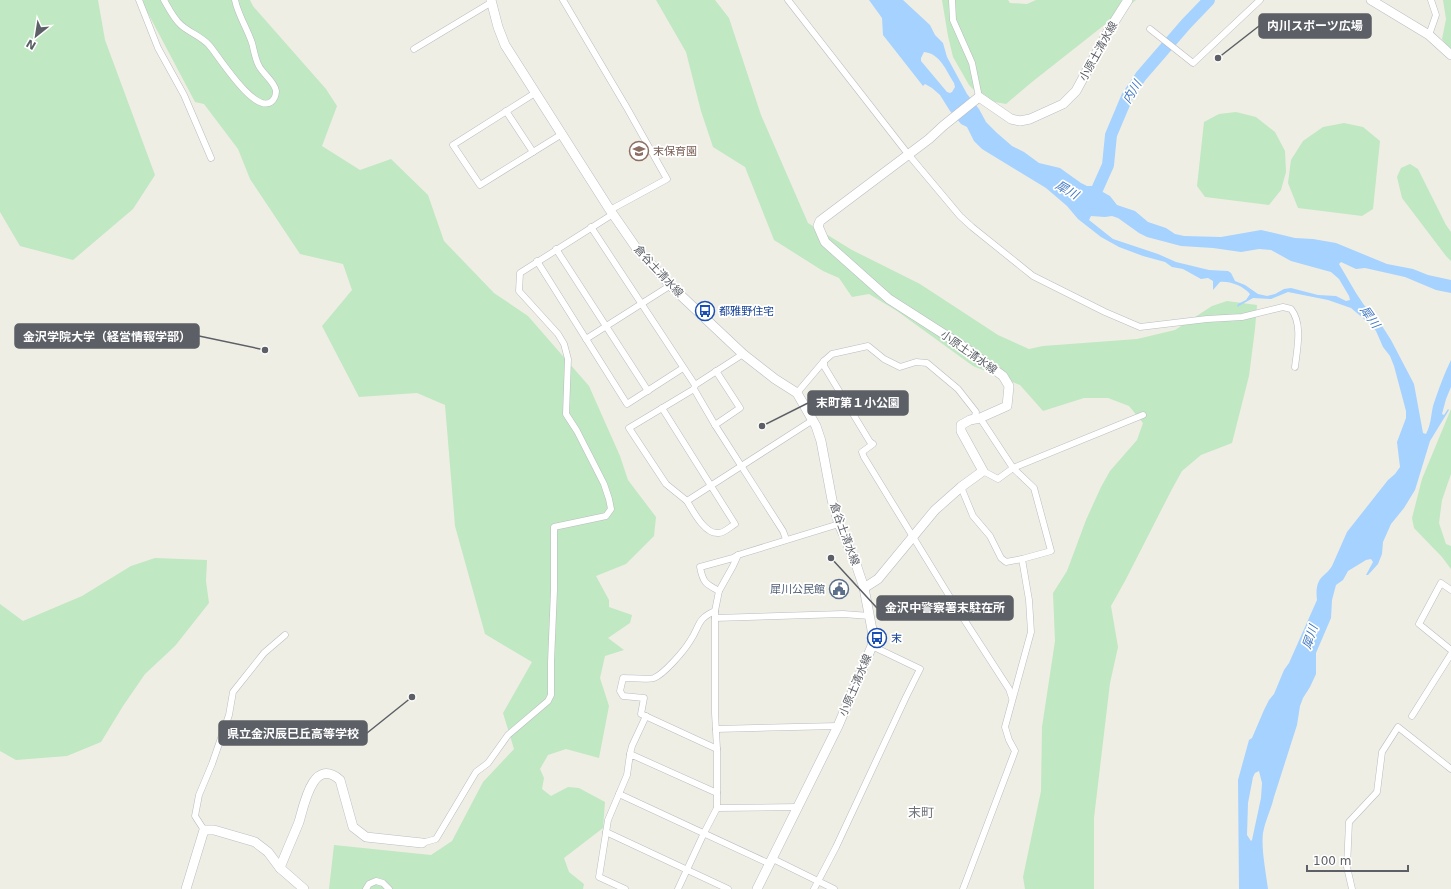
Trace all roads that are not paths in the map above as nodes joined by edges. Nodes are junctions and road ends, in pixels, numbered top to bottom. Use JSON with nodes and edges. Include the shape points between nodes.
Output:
{"nodes":[{"id":1,"x":139,"y":0,"type":"edge"},
{"id":2,"x":164,"y":0,"type":"edge"},
{"id":3,"x":235,"y":0,"type":"edge"},
{"id":4,"x":563,"y":0,"type":"edge"},
{"id":5,"x":788,"y":0,"type":"edge"},
{"id":6,"x":952,"y":0,"type":"edge"},
{"id":7,"x":1128,"y":0,"type":"edge"},
{"id":8,"x":1260,"y":0,"type":"edge"},
{"id":9,"x":1431,"y":0,"type":"edge"},
{"id":10,"x":492,"y":1,"type":"edge"},
{"id":11,"x":1376,"y":1,"type":"edge"},
{"id":12,"x":1150,"y":29,"type":"dead end"},
{"id":13,"x":1429,"y":35,"type":"junction"},
{"id":14,"x":414,"y":49,"type":"dead end"},
{"id":15,"x":1451,"y":55,"type":"edge"},
{"id":16,"x":535,"y":93,"type":"junction"},
{"id":17,"x":977,"y":98,"type":"junction"},
{"id":18,"x":506,"y":111,"type":"junction"},
{"id":19,"x":562,"y":134,"type":"junction"},
{"id":20,"x":533,"y":152,"type":"junction"},
{"id":21,"x":908,"y":154,"type":"junction"},
{"id":22,"x":211,"y":158,"type":"dead end"},
{"id":23,"x":612,"y":212,"type":"junction"},
{"id":24,"x":591,"y":227,"type":"junction"},
{"id":25,"x":556,"y":249,"type":"junction"},
{"id":26,"x":537,"y":262,"type":"junction"},
{"id":27,"x":671,"y":285,"type":"junction"},
{"id":28,"x":641,"y":304,"type":"junction"},
{"id":29,"x":606,"y":326,"type":"junction"},
{"id":30,"x":586,"y":339,"type":"junction"},
{"id":31,"x":743,"y":354,"type":"junction"},
{"id":32,"x":824,"y":360,"type":"junction"},
{"id":33,"x":1295,"y":367,"type":"dead end"},
{"id":34,"x":683,"y":368,"type":"junction"},
{"id":35,"x":716,"y":371,"type":"junction"},
{"id":36,"x":694,"y":387,"type":"junction"},
{"id":37,"x":648,"y":391,"type":"junction"},
{"id":38,"x":797,"y":393,"type":"junction"},
{"id":39,"x":662,"y":408,"type":"junction"},
{"id":40,"x":1143,"y":415,"type":"dead end"},
{"id":41,"x":977,"y":419,"type":"junction"},
{"id":42,"x":813,"y":420,"type":"junction"},
{"id":43,"x":715,"y":425,"type":"junction"},
{"id":44,"x":741,"y":467,"type":"junction"},
{"id":45,"x":1013,"y":468,"type":"junction"},
{"id":46,"x":983,"y":471,"type":"junction"},
{"id":47,"x":711,"y":486,"type":"junction"},
{"id":48,"x":961,"y":487,"type":"junction"},
{"id":49,"x":687,"y":501,"type":"junction"},
{"id":50,"x":839,"y":524,"type":"junction"},
{"id":51,"x":913,"y":537,"type":"junction"},
{"id":52,"x":786,"y":540,"type":"junction"},
{"id":53,"x":738,"y":555,"type":"junction"},
{"id":54,"x":1022,"y":559,"type":"junction"},
{"id":55,"x":864,"y":588,"type":"junction"},
{"id":56,"x":1451,"y":590,"type":"edge"},
{"id":57,"x":719,"y":591,"type":"junction"},
{"id":58,"x":715,"y":614,"type":"junction"},
{"id":59,"x":870,"y":616,"type":"junction"},
{"id":60,"x":285,"y":635,"type":"dead end"},
{"id":61,"x":872,"y":646,"type":"junction"},
{"id":62,"x":1451,"y":650,"type":"edge"},
{"id":63,"x":1451,"y":654,"type":"edge"},
{"id":64,"x":1012,"y":698,"type":"junction"},
{"id":65,"x":646,"y":716,"type":"junction"},
{"id":66,"x":1412,"y":716,"type":"dead end"},
{"id":67,"x":838,"y":726,"type":"junction"},
{"id":68,"x":716,"y":729,"type":"junction"},
{"id":69,"x":717,"y":749,"type":"junction"},
{"id":70,"x":630,"y":754,"type":"junction"},
{"id":71,"x":1451,"y":769,"type":"edge"},
{"id":72,"x":717,"y":793,"type":"junction"},
{"id":73,"x":619,"y":794,"type":"junction"},
{"id":74,"x":799,"y":807,"type":"junction"},
{"id":75,"x":717,"y":808,"type":"junction"},
{"id":76,"x":204,"y":830,"type":"junction"},
{"id":77,"x":606,"y":832,"type":"junction"},
{"id":78,"x":704,"y":832,"type":"junction"},
{"id":79,"x":422,"y":843,"type":"joint"},
{"id":80,"x":771,"y":861,"type":"junction"},
{"id":81,"x":280,"y":868,"type":"junction"},
{"id":82,"x":687,"y":870,"type":"junction"},
{"id":83,"x":818,"y":881,"type":"junction"},
{"id":84,"x":186,"y":889,"type":"edge"},
{"id":85,"x":304,"y":889,"type":"edge"},
{"id":86,"x":366,"y":889,"type":"edge"},
{"id":87,"x":389,"y":889,"type":"edge"},
{"id":88,"x":624,"y":889,"type":"edge"},
{"id":89,"x":678,"y":889,"type":"edge"},
{"id":90,"x":728,"y":889,"type":"edge"},
{"id":91,"x":757,"y":889,"type":"edge"},
{"id":92,"x":814,"y":889,"type":"edge"},
{"id":93,"x":834,"y":889,"type":"edge"},
{"id":94,"x":963,"y":889,"type":"edge"},
{"id":95,"x":1352,"y":889,"type":"edge"}],
"edges":[{"from":1,"to":22,"type":"street","via":[[158,48],[184,95]]},
{"from":2,"to":3,"type":"street","via":[[181,25],[201,37],[244,89],[262,103],[269,103],[275,98],[275,86],[260,67]]},
{"from":4,"to":23,"type":"street","via":[[635,121],[666,180]]},
{"from":5,"to":21,"type":"street"},
{"from":6,"to":17,"type":"street","via":[[953,20],[972,63]]},
{"from":7,"to":17,"type":"main road","name":"小原土清水線","via":[[1076,91],[1062,104],[1020,121],[1010,119]]},
{"from":8,"to":12,"type":"street","via":[[1193,63]]},
{"from":9,"to":13,"type":"street","via":[[1436,15]]},
{"from":10,"to":14,"type":"street"},
{"from":10,"to":16,"type":"main road","name":"倉谷土清水線","via":[[504,46]]},
{"from":11,"to":13,"type":"main road"},
{"from":13,"to":15,"type":"main road"},
{"from":16,"to":18,"type":"street"},
{"from":16,"to":19,"type":"main road","name":"倉谷土清水線"},
{"from":17,"to":21,"type":"main road","name":"小原土清水線"},
{"from":18,"to":20,"type":"street"},
{"from":18,"to":20,"type":"street","via":[[453,145],[480,185]]},
{"from":19,"to":20,"type":"street"},
{"from":19,"to":23,"type":"main road","name":"倉谷土清水線"},
{"from":21,"to":33,"type":"street","via":[[972,228],[1033,276],[1128,323],[1140,327],[1242,317],[1283,307],[1291,309],[1297,318],[1298,332]]},
{"from":21,"to":41,"type":"main road","name":"小原土清水線","via":[[823,218],[818,226],[825,242],[889,299],[964,347],[1003,376],[1009,386],[1007,406]]},
{"from":23,"to":24,"type":"street"},
{"from":23,"to":27,"type":"main road","name":"倉谷土清水線","via":[[637,249]]},
{"from":24,"to":25,"type":"street"},
{"from":24,"to":28,"type":"street"},
{"from":25,"to":26,"type":"street"},
{"from":25,"to":29,"type":"street"},
{"from":26,"to":30,"type":"street"},
{"from":26,"to":79,"type":"street","via":[[520,273],[519,291],[564,344],[568,359],[566,414],[604,484],[611,509],[606,516],[554,527],[554,590],[548,701],[508,735],[488,763],[476,772],[436,839]]},
{"from":27,"to":28,"type":"street"},
{"from":27,"to":31,"type":"main road","name":"倉谷土清水線"},
{"from":28,"to":29,"type":"street"},
{"from":28,"to":34,"type":"street"},
{"from":29,"to":30,"type":"street"},
{"from":29,"to":37,"type":"street"},
{"from":30,"to":37,"type":"street","via":[[627,404]]},
{"from":31,"to":35,"type":"street"},
{"from":31,"to":38,"type":"main road","name":"倉谷土清水線"},
{"from":32,"to":38,"type":"street"},
{"from":32,"to":41,"type":"street","via":[[832,354],[868,346],[884,359],[900,367],[916,362],[927,363],[958,389],[976,412]]},
{"from":32,"to":51,"type":"street","via":[[824,366],[873,444],[862,452],[864,457]]},
{"from":34,"to":36,"type":"street"},
{"from":34,"to":37,"type":"street"},
{"from":35,"to":36,"type":"street"},
{"from":35,"to":43,"type":"street","via":[[740,408]]},
{"from":36,"to":39,"type":"street"},
{"from":36,"to":43,"type":"street"},
{"from":38,"to":42,"type":"main road","name":"倉谷土清水線"},
{"from":39,"to":47,"type":"street"},
{"from":39,"to":49,"type":"street","via":[[629,428],[666,484]]},
{"from":40,"to":45,"type":"street"},
{"from":41,"to":45,"type":"street"},
{"from":41,"to":46,"type":"main road","name":"小原土清水線","via":[[961,425],[961,431]]},
{"from":42,"to":44,"type":"street"},
{"from":42,"to":50,"type":"main road","name":"倉谷土清水線","via":[[821,440]]},
{"from":43,"to":44,"type":"street"},
{"from":44,"to":47,"type":"street"},
{"from":44,"to":52,"type":"street","via":[[783,531]]},
{"from":45,"to":46,"type":"street","via":[[998,479]]},
{"from":45,"to":54,"type":"street","via":[[1034,488],[1051,551]]},
{"from":46,"to":48,"type":"main road"},
{"from":47,"to":49,"type":"street"},
{"from":47,"to":49,"type":"street","via":[[735,524],[720,534],[711,533],[703,525]]},
{"from":48,"to":51,"type":"main road","via":[[935,510]]},
{"from":48,"to":54,"type":"street","via":[[973,516],[990,536],[1001,558],[1006,562]]},
{"from":50,"to":52,"type":"street"},
{"from":50,"to":55,"type":"main road","name":"倉谷土清水線"},
{"from":51,"to":55,"type":"main road","via":[[878,579]]},
{"from":51,"to":64,"type":"street","via":[[1009,689]]},
{"from":52,"to":53,"type":"street"},
{"from":53,"to":57,"type":"street"},
{"from":53,"to":57,"type":"street","via":[[700,568],[706,584]]},
{"from":54,"to":64,"type":"street","via":[[1031,632]]},
{"from":55,"to":59,"type":"main road","name":"小原土清水線"},
{"from":56,"to":62,"type":"street","via":[[1441,582],[1419,624]]},
{"from":57,"to":58,"type":"street"},
{"from":58,"to":59,"type":"street"},
{"from":58,"to":65,"type":"street","via":[[706,615],[701,620],[691,640],[668,667],[653,678],[623,678],[620,691],[623,696],[644,698],[641,714]]},
{"from":58,"to":68,"type":"street"},
{"from":59,"to":61,"type":"main road","name":"小原土清水線"},
{"from":60,"to":76,"type":"street","via":[[264,653],[234,692],[229,715],[199,796],[195,816]]},
{"from":61,"to":67,"type":"main road","name":"小原土清水線"},
{"from":61,"to":83,"type":"street","via":[[920,669]]},
{"from":63,"to":66,"type":"street"},
{"from":64,"to":94,"type":"street","via":[[1005,727],[1014,751]]},
{"from":65,"to":69,"type":"street"},
{"from":65,"to":70,"type":"street"},
{"from":67,"to":68,"type":"street"},
{"from":67,"to":74,"type":"main road","name":"小原土清水線"},
{"from":68,"to":69,"type":"street"},
{"from":69,"to":72,"type":"street"},
{"from":70,"to":72,"type":"street"},
{"from":70,"to":73,"type":"street"},
{"from":71,"to":95,"type":"street","via":[[1398,727],[1382,752],[1377,792],[1349,822],[1347,867]]},
{"from":72,"to":75,"type":"street"},
{"from":73,"to":77,"type":"street"},
{"from":73,"to":78,"type":"street"},
{"from":74,"to":75,"type":"street"},
{"from":74,"to":80,"type":"main road","name":"小原土清水線"},
{"from":75,"to":78,"type":"street"},
{"from":76,"to":81,"type":"main road","via":[[214,830],[255,842],[268,852]]},
{"from":76,"to":84,"type":"main road"},
{"from":77,"to":82,"type":"street"},
{"from":77,"to":88,"type":"street","via":[[599,877]]},
{"from":78,"to":80,"type":"street"},
{"from":78,"to":82,"type":"street"},
{"from":79,"to":81,"type":"main road","via":[[366,837],[358,832],[353,827],[340,780],[336,776],[326,774],[316,778],[307,793]]},
{"from":80,"to":83,"type":"street"},
{"from":80,"to":91,"type":"main road","name":"小原土清水線"},
{"from":81,"to":85,"type":"main road"},
{"from":82,"to":89,"type":"street"},
{"from":82,"to":90,"type":"street"},
{"from":83,"to":92,"type":"street"},
{"from":83,"to":93,"type":"street"},
{"from":86,"to":87,"type":"street","via":[[369,884],[376,881]]}]}
